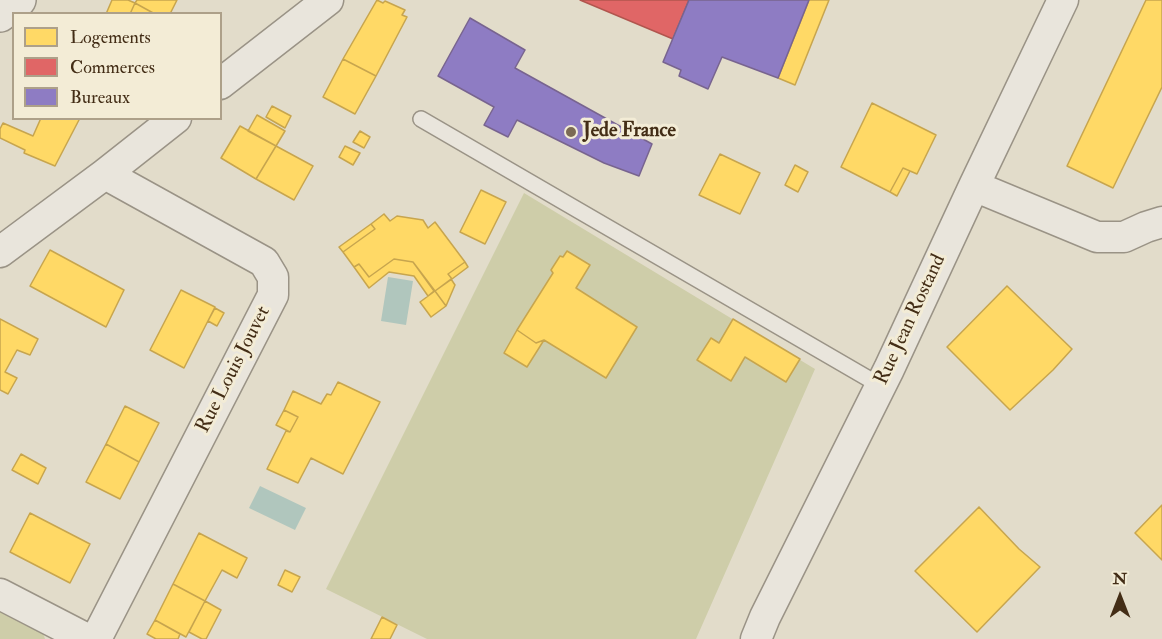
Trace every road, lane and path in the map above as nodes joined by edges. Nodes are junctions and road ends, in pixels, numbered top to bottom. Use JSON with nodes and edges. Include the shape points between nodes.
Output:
{"nodes":[{"id":1,"x":20,"y":0,"type":"edge"},
{"id":2,"x":328,"y":0,"type":"edge"},
{"id":3,"x":1063,"y":0,"type":"edge"},
{"id":4,"x":0,"y":15,"type":"edge"},
{"id":5,"x":222,"y":82,"type":"edge"},
{"id":6,"x":421,"y":119,"type":"dead end"},
{"id":7,"x":173,"y":120,"type":"edge"},
{"id":8,"x":105,"y":174,"type":"junction"},
{"id":9,"x":974,"y":186,"type":"junction"},
{"id":10,"x":1162,"y":222,"type":"edge"},
{"id":11,"x":0,"y":252,"type":"edge"},
{"id":12,"x":880,"y":386,"type":"junction"},
{"id":13,"x":0,"y":594,"type":"edge"},
{"id":14,"x":87,"y":639,"type":"edge"},
{"id":15,"x":96,"y":639,"type":"edge"},
{"id":16,"x":756,"y":639,"type":"edge"}],
"edges":[{"from":1,"to":4,"type":"street"},
{"from":2,"to":5,"type":"street"},
{"from":3,"to":9,"type":"street","name":"Rue Jean Rostand"},
{"from":6,"to":12,"type":"lane"},
{"from":7,"to":8,"type":"street"},
{"from":8,"to":11,"type":"street"},
{"from":8,"to":15,"type":"street","name":"Rue Louis Jouvet","via":[[264,262],[273,277],[273,295]]},
{"from":9,"to":10,"type":"street","via":[[1097,237],[1124,237]]},
{"from":9,"to":12,"type":"street","name":"Rue Jean Rostand"},
{"from":12,"to":16,"type":"street","name":"Rue Jean Rostand"},
{"from":13,"to":14,"type":"street"}]}
